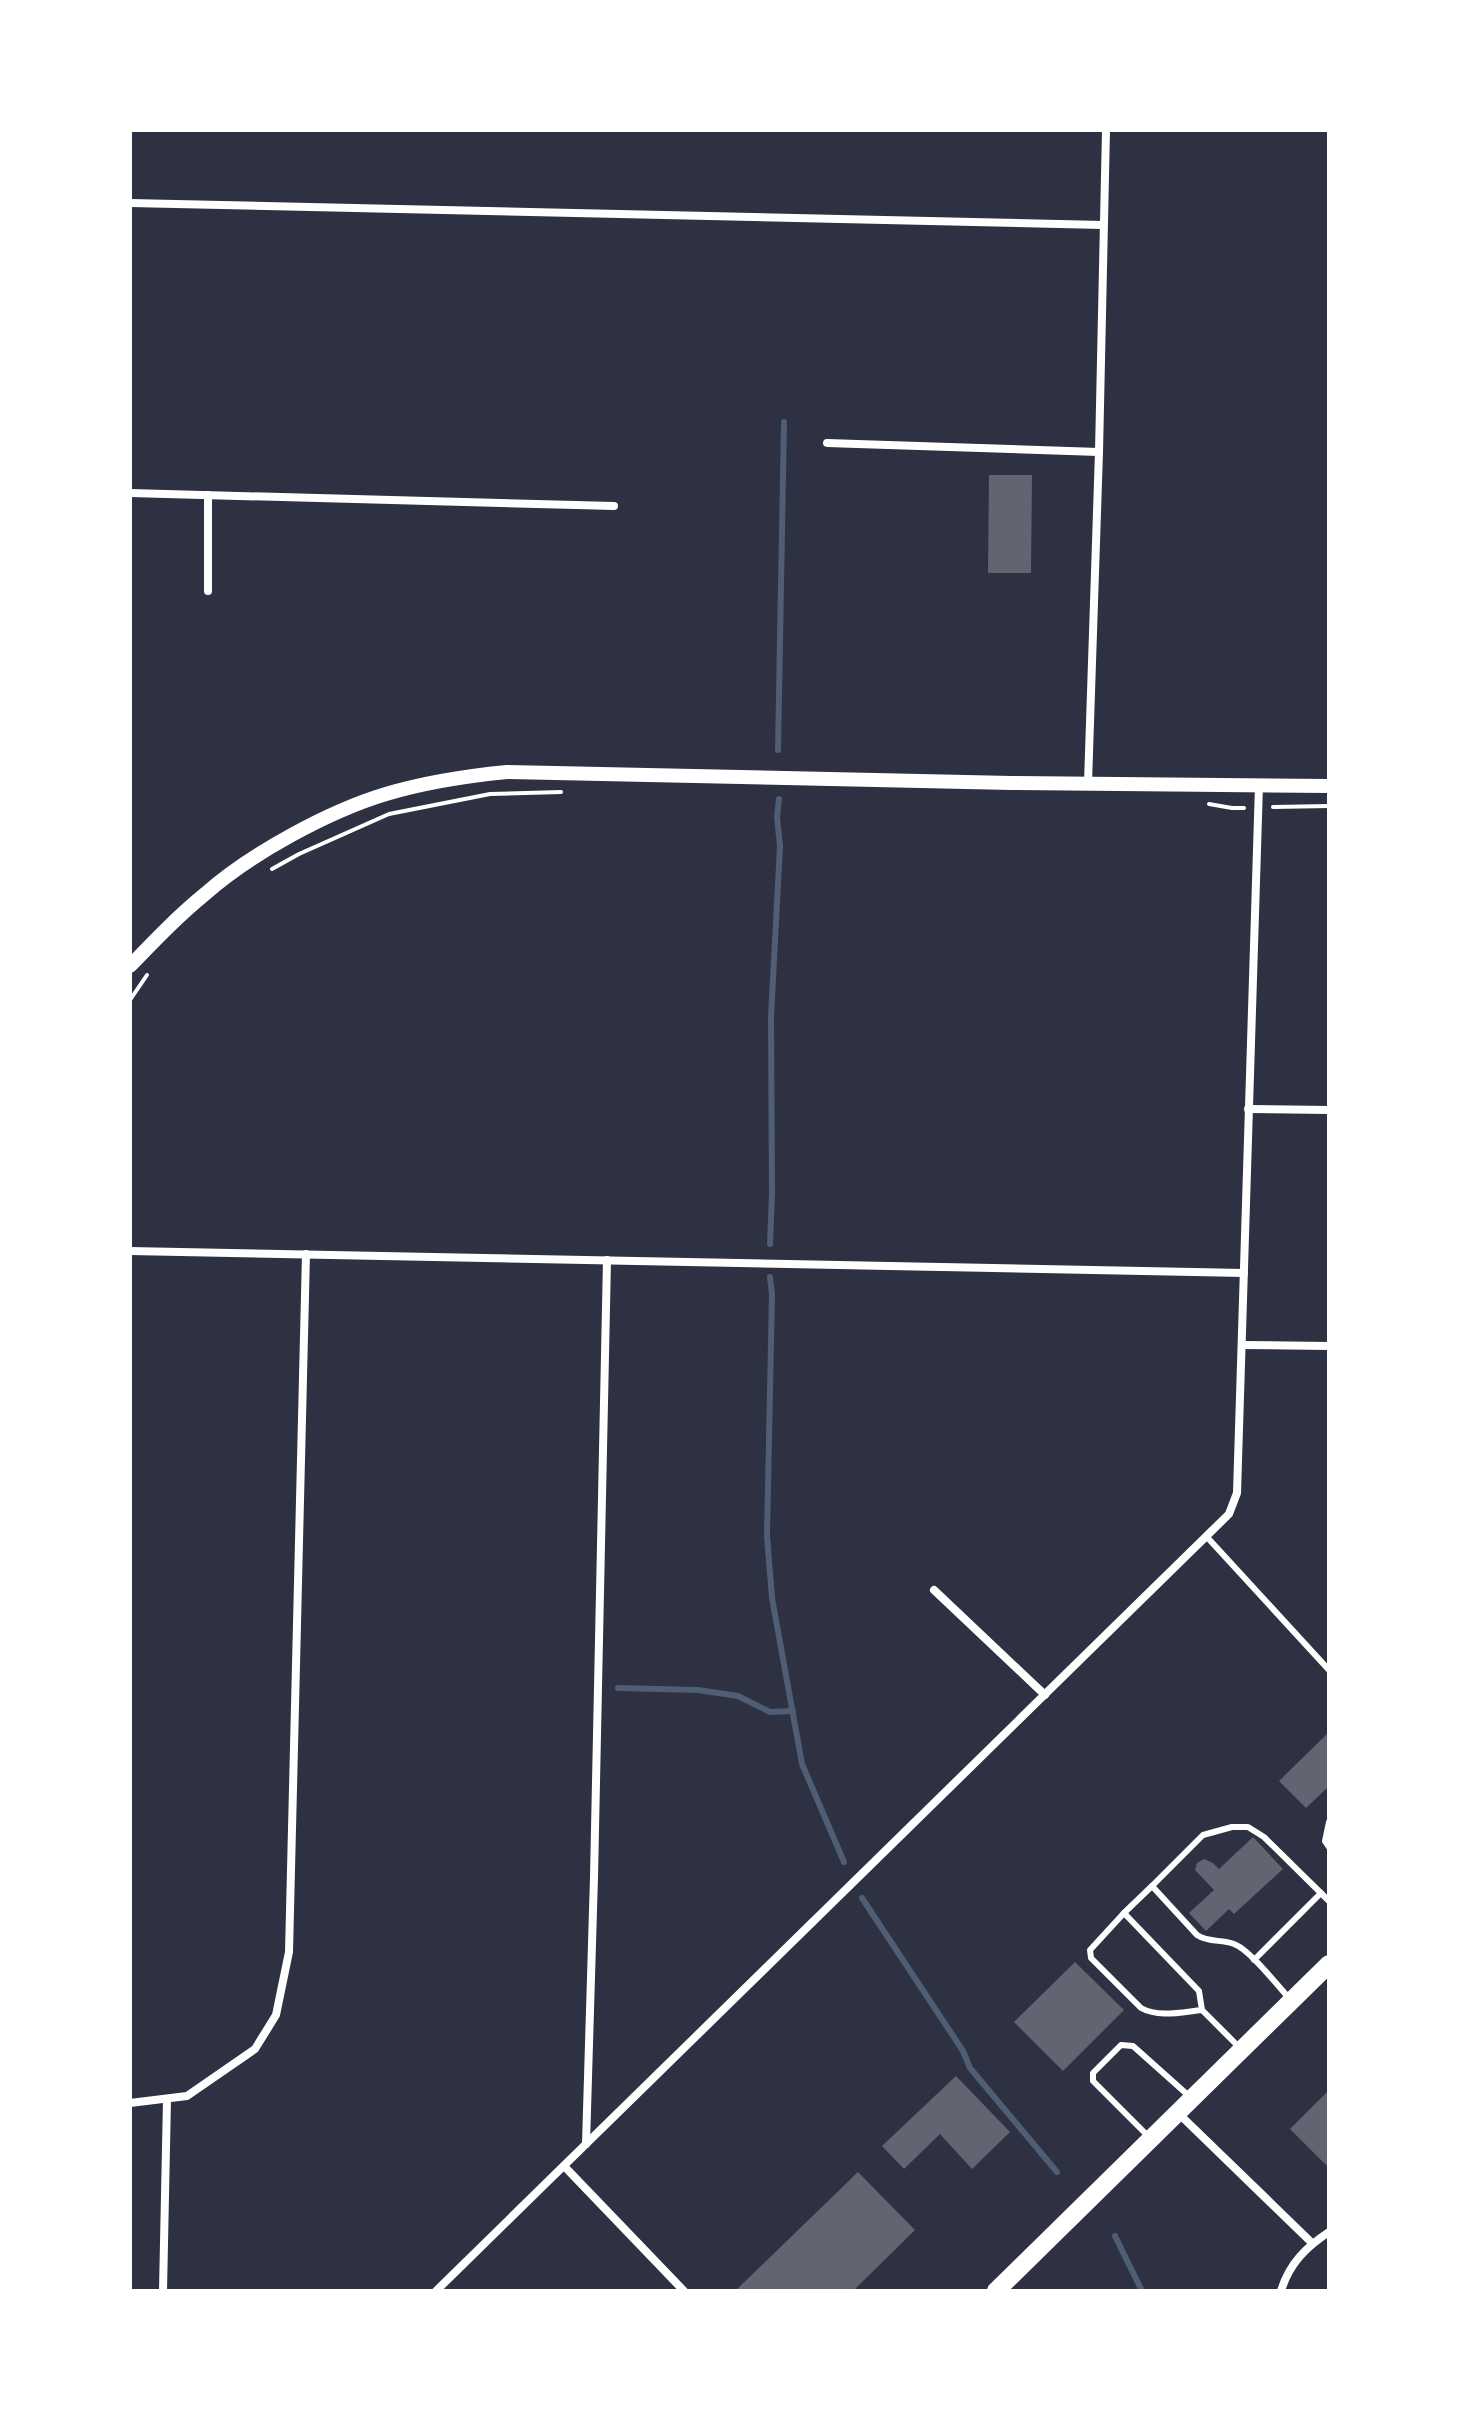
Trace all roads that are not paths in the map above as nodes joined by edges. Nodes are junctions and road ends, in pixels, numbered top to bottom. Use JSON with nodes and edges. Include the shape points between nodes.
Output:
{"nodes":[{"id":1,"x":1106,"y":130,"type":"edge"},
{"id":2,"x":130,"y":203,"type":"edge"},
{"id":3,"x":1103,"y":225,"type":"junction"},
{"id":4,"x":827,"y":443,"type":"dead end"},
{"id":5,"x":1099,"y":452,"type":"junction"},
{"id":6,"x":130,"y":493,"type":"edge"},
{"id":7,"x":208,"y":495,"type":"junction"},
{"id":8,"x":614,"y":506,"type":"dead end"},
{"id":9,"x":208,"y":591,"type":"dead end"},
{"id":10,"x":1088,"y":783,"type":"junction"},
{"id":11,"x":1259,"y":785,"type":"junction"},
{"id":12,"x":1329,"y":786,"type":"edge"},
{"id":13,"x":130,"y":966,"type":"edge"},
{"id":14,"x":1248,"y":1109,"type":"junction"},
{"id":15,"x":1329,"y":1110,"type":"edge"},
{"id":16,"x":130,"y":1251,"type":"edge"},
{"id":17,"x":306,"y":1254,"type":"junction"},
{"id":18,"x":607,"y":1260,"type":"junction"},
{"id":19,"x":1244,"y":1273,"type":"junction"},
{"id":20,"x":1242,"y":1345,"type":"junction"},
{"id":21,"x":1329,"y":1346,"type":"edge"},
{"id":22,"x":1206,"y":1536,"type":"junction"},
{"id":23,"x":934,"y":1590,"type":"dead end"},
{"id":24,"x":1329,"y":1670,"type":"edge"},
{"id":25,"x":1045,"y":1695,"type":"junction"},
{"id":26,"x":1329,"y":1822,"type":"edge"},
{"id":27,"x":1329,"y":1847,"type":"edge"},
{"id":28,"x":1152,"y":1886,"type":"junction"},
{"id":29,"x":1321,"y":1893,"type":"junction"},
{"id":30,"x":1329,"y":1901,"type":"edge"},
{"id":31,"x":1124,"y":1913,"type":"junction"},
{"id":32,"x":1254,"y":1960,"type":"junction"},
{"id":33,"x":1329,"y":1964,"type":"edge"},
{"id":34,"x":1292,"y":2000,"type":"junction"},
{"id":35,"x":1202,"y":2010,"type":"junction"},
{"id":36,"x":1241,"y":2050,"type":"junction"},
{"id":37,"x":167,"y":2100,"type":"junction"},
{"id":38,"x":130,"y":2103,"type":"edge"},
{"id":39,"x":1184,"y":2106,"type":"junction"},
{"id":40,"x":1151,"y":2139,"type":"junction"},
{"id":41,"x":586,"y":2145,"type":"junction"},
{"id":42,"x":564,"y":2166,"type":"junction"},
{"id":43,"x":1329,"y":2232,"type":"edge"},
{"id":44,"x":1312,"y":2243,"type":"junction"},
{"id":45,"x":163,"y":2291,"type":"edge"},
{"id":46,"x":436,"y":2291,"type":"edge"},
{"id":47,"x":684,"y":2291,"type":"edge"},
{"id":48,"x":996,"y":2291,"type":"edge"},
{"id":49,"x":1281,"y":2291,"type":"edge"}],
"edges":[{"from":1,"to":3,"type":"street"},
{"from":2,"to":3,"type":"street"},
{"from":3,"to":5,"type":"street"},
{"from":4,"to":5,"type":"street"},
{"from":5,"to":10,"type":"street"},
{"from":6,"to":7,"type":"street"},
{"from":7,"to":8,"type":"street"},
{"from":7,"to":9,"type":"street"},
{"from":10,"to":11,"type":"street"},
{"from":10,"to":13,"type":"street","via":[[507,772],[460,777],[385,794],[304,830],[206,893]]},
{"from":11,"to":12,"type":"street"},
{"from":11,"to":14,"type":"street"},
{"from":14,"to":15,"type":"street"},
{"from":14,"to":19,"type":"street"},
{"from":16,"to":17,"type":"street"},
{"from":17,"to":18,"type":"street"},
{"from":17,"to":37,"type":"street","via":[[289,1952],[276,2015],[255,2049],[187,2096]]},
{"from":18,"to":19,"type":"street"},
{"from":18,"to":41,"type":"street"},
{"from":19,"to":20,"type":"street"},
{"from":20,"to":21,"type":"street"},
{"from":20,"to":22,"type":"street","via":[[1237,1493],[1229,1514]]},
{"from":22,"to":24,"type":"lane"},
{"from":22,"to":25,"type":"street"},
{"from":23,"to":25,"type":"street"},
{"from":25,"to":41,"type":"street"},
{"from":26,"to":27,"type":"lane"},
{"from":28,"to":29,"type":"lane","via":[[1203,1835],[1248,1827]]},
{"from":28,"to":31,"type":"lane"},
{"from":28,"to":32,"type":"lane","via":[[1197,1935],[1236,1944]]},
{"from":29,"to":30,"type":"lane"},
{"from":29,"to":32,"type":"lane"},
{"from":31,"to":35,"type":"lane","via":[[1199,1991]]},
{"from":31,"to":35,"type":"lane","via":[[1090,1950],[1091,1958],[1148,2012]]},
{"from":32,"to":34,"type":"lane"},
{"from":33,"to":34,"type":"main road"},
{"from":34,"to":36,"type":"main road"},
{"from":35,"to":36,"type":"lane"},
{"from":36,"to":39,"type":"main road"},
{"from":37,"to":38,"type":"street"},
{"from":37,"to":45,"type":"street"},
{"from":39,"to":40,"type":"main road"},
{"from":39,"to":40,"type":"lane","via":[[1128,2044],[1121,2045],[1093,2073],[1093,2081]]},
{"from":39,"to":44,"type":"street"},
{"from":40,"to":48,"type":"main road"},
{"from":41,"to":42,"type":"street"},
{"from":42,"to":46,"type":"street"},
{"from":42,"to":47,"type":"street"},
{"from":43,"to":44,"type":"street"},
{"from":44,"to":49,"type":"street","via":[[1293,2263]]}]}
